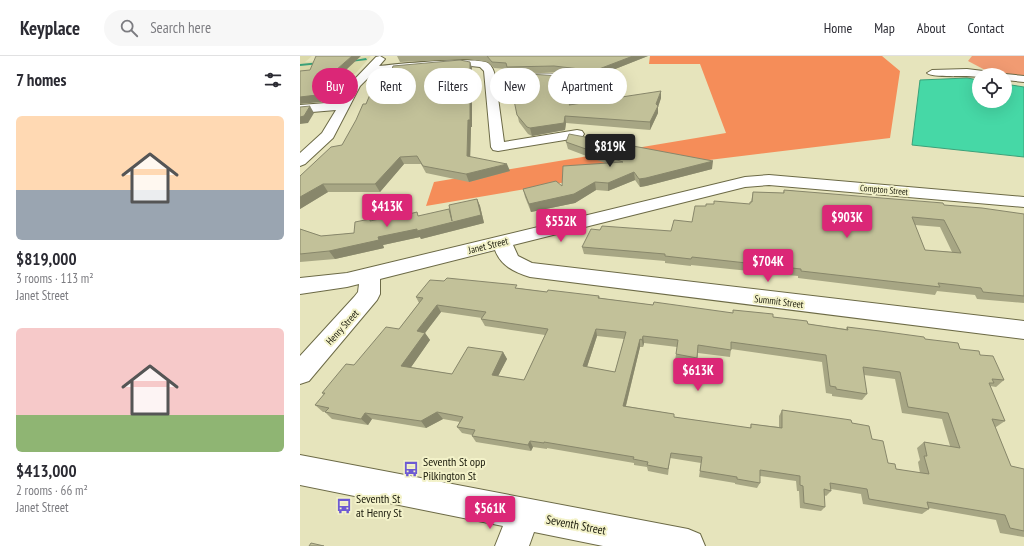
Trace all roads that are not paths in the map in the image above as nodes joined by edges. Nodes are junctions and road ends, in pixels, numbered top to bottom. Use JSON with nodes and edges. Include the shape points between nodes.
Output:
{"nodes":[{"id":1,"x":383,"y":56,"type":"edge"},
{"id":2,"x":372,"y":68,"type":"edge"},
{"id":3,"x":391,"y":68,"type":"edge"},
{"id":4,"x":932,"y":73,"type":"dead end"},
{"id":5,"x":972,"y":73,"type":"edge"},
{"id":6,"x":366,"y":74,"type":"edge"},
{"id":7,"x":490,"y":77,"type":"edge"},
{"id":8,"x":1012,"y":78,"type":"edge"},
{"id":9,"x":1024,"y":79,"type":"edge"},
{"id":10,"x":494,"y":104,"type":"edge"},
{"id":11,"x":345,"y":105,"type":"junction"},
{"id":12,"x":300,"y":109,"type":"edge"},
{"id":13,"x":577,"y":134,"type":"edge"},
{"id":14,"x":300,"y":161,"type":"edge"},
{"id":15,"x":745,"y":182,"type":"joint"},
{"id":16,"x":1024,"y":202,"type":"edge"},
{"id":17,"x":502,"y":242,"type":"junction"},
{"id":18,"x":370,"y":274,"type":"junction"},
{"id":19,"x":300,"y":286,"type":"edge"},
{"id":20,"x":1024,"y":330,"type":"edge"},
{"id":21,"x":300,"y":373,"type":"edge"},
{"id":22,"x":300,"y":470,"type":"edge"},
{"id":23,"x":524,"y":514,"type":"junction"},
{"id":24,"x":512,"y":546,"type":"edge"},
{"id":25,"x":688,"y":546,"type":"edge"}],
"edges":[{"from":1,"to":2,"type":"street"},
{"from":3,"to":7,"type":"street","via":[[472,62],[480,63],[487,68]]},
{"from":4,"to":5,"type":"street"},
{"from":6,"to":11,"type":"street","via":[[355,86]]},
{"from":8,"to":9,"type":"street"},
{"from":10,"to":13,"type":"street","via":[[498,147]]},
{"from":11,"to":12,"type":"street"},
{"from":11,"to":14,"type":"street","via":[[328,135]]},
{"from":15,"to":16,"type":"street","name":"Compton Street","via":[[769,180]]},
{"from":15,"to":17,"type":"street","name":"Janet Street"},
{"from":17,"to":18,"type":"street","name":"Janet Street"},
{"from":17,"to":20,"type":"street","name":"Summit Street","via":[[514,264],[530,270]]},
{"from":18,"to":19,"type":"street","name":"Janet Street","via":[[347,280]]},
{"from":18,"to":21,"type":"street","name":"Henry Street","via":[[369,294]]},
{"from":22,"to":23,"type":"street","name":"Seventh Street"},
{"from":23,"to":24,"type":"street"},
{"from":23,"to":25,"type":"street","name":"Seventh Street"}]}
